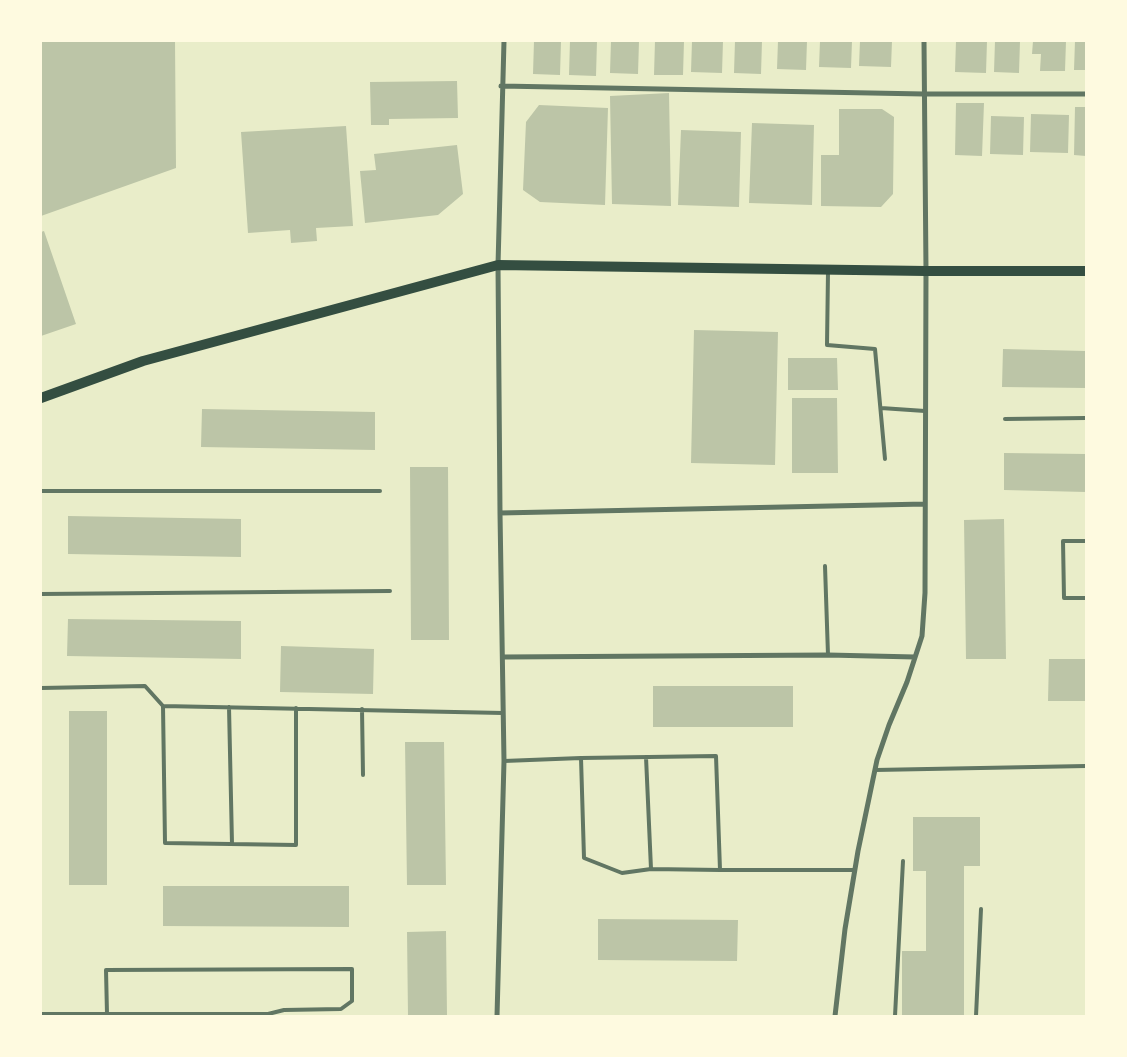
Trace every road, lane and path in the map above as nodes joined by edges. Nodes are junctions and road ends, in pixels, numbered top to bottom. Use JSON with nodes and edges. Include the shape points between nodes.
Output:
{"nodes":[{"id":1,"x":504,"y":41,"type":"edge"},
{"id":2,"x":924,"y":41,"type":"edge"},
{"id":3,"x":501,"y":86,"type":"junction"},
{"id":4,"x":924,"y":94,"type":"junction"},
{"id":5,"x":1086,"y":94,"type":"edge"},
{"id":6,"x":498,"y":265,"type":"junction"},
{"id":7,"x":828,"y":269,"type":"junction"},
{"id":8,"x":926,"y":271,"type":"junction"},
{"id":9,"x":1086,"y":271,"type":"edge"},
{"id":10,"x":41,"y":398,"type":"edge"},
{"id":11,"x":881,"y":408,"type":"junction"},
{"id":12,"x":925,"y":411,"type":"junction"},
{"id":13,"x":1086,"y":418,"type":"edge"},
{"id":14,"x":1005,"y":419,"type":"dead end"},
{"id":15,"x":885,"y":459,"type":"dead end"},
{"id":16,"x":41,"y":491,"type":"edge"},
{"id":17,"x":380,"y":491,"type":"dead end"},
{"id":18,"x":925,"y":504,"type":"junction"},
{"id":19,"x":500,"y":513,"type":"junction"},
{"id":20,"x":1086,"y":541,"type":"edge"},
{"id":21,"x":825,"y":566,"type":"dead end"},
{"id":22,"x":390,"y":591,"type":"dead end"},
{"id":23,"x":41,"y":594,"type":"edge"},
{"id":24,"x":1086,"y":598,"type":"edge"},
{"id":25,"x":828,"y":655,"type":"junction"},
{"id":26,"x":504,"y":657,"type":"junction"},
{"id":27,"x":915,"y":657,"type":"junction"},
{"id":28,"x":41,"y":688,"type":"edge"},
{"id":29,"x":163,"y":706,"type":"junction"},
{"id":30,"x":229,"y":707,"type":"junction"},
{"id":31,"x":296,"y":708,"type":"junction"},
{"id":32,"x":362,"y":709,"type":"junction"},
{"id":33,"x":503,"y":713,"type":"junction"},
{"id":34,"x":646,"y":757,"type":"junction"},
{"id":35,"x":581,"y":758,"type":"junction"},
{"id":36,"x":504,"y":761,"type":"junction"},
{"id":37,"x":1086,"y":766,"type":"edge"},
{"id":38,"x":875,"y":770,"type":"junction"},
{"id":39,"x":363,"y":775,"type":"dead end"},
{"id":40,"x":232,"y":844,"type":"junction"},
{"id":41,"x":904,"y":862,"type":"dead end"},
{"id":42,"x":652,"y":869,"type":"junction"},
{"id":43,"x":720,"y":870,"type":"junction"},
{"id":44,"x":855,"y":870,"type":"junction"},
{"id":45,"x":981,"y":909,"type":"dead end"},
{"id":46,"x":41,"y":1014,"type":"edge"},
{"id":47,"x":107,"y":1014,"type":"junction"},
{"id":48,"x":497,"y":1016,"type":"edge"},
{"id":49,"x":835,"y":1016,"type":"edge"},
{"id":50,"x":894,"y":1016,"type":"edge"},
{"id":51,"x":976,"y":1016,"type":"edge"}],
"edges":[{"from":1,"to":3,"type":"street"},
{"from":2,"to":4,"type":"street"},
{"from":3,"to":4,"type":"street"},
{"from":3,"to":6,"type":"street"},
{"from":4,"to":5,"type":"street"},
{"from":4,"to":8,"type":"street"},
{"from":6,"to":7,"type":"main road"},
{"from":6,"to":10,"type":"main road","via":[[143,362]]},
{"from":6,"to":19,"type":"street"},
{"from":7,"to":8,"type":"main road"},
{"from":7,"to":11,"type":"lane","via":[[827,345],[875,349]]},
{"from":8,"to":9,"type":"main road"},
{"from":8,"to":12,"type":"street"},
{"from":11,"to":12,"type":"lane"},
{"from":11,"to":15,"type":"lane"},
{"from":12,"to":18,"type":"street"},
{"from":13,"to":14,"type":"lane"},
{"from":16,"to":17,"type":"lane"},
{"from":18,"to":19,"type":"street"},
{"from":18,"to":27,"type":"street","via":[[925,593],[922,636]]},
{"from":19,"to":26,"type":"street"},
{"from":20,"to":24,"type":"lane","via":[[1062,540],[1064,598]]},
{"from":21,"to":25,"type":"lane"},
{"from":22,"to":23,"type":"lane"},
{"from":25,"to":26,"type":"street"},
{"from":25,"to":27,"type":"street"},
{"from":26,"to":33,"type":"street"},
{"from":27,"to":38,"type":"street"},
{"from":28,"to":29,"type":"lane","via":[[145,686]]},
{"from":29,"to":30,"type":"lane"},
{"from":29,"to":40,"type":"lane","via":[[165,843]]},
{"from":30,"to":31,"type":"lane"},
{"from":30,"to":40,"type":"lane"},
{"from":31,"to":32,"type":"lane"},
{"from":31,"to":40,"type":"lane","via":[[296,845]]},
{"from":32,"to":33,"type":"lane"},
{"from":32,"to":39,"type":"lane"},
{"from":33,"to":36,"type":"street"},
{"from":34,"to":35,"type":"lane"},
{"from":34,"to":42,"type":"lane"},
{"from":34,"to":43,"type":"lane","via":[[716,756]]},
{"from":35,"to":36,"type":"lane"},
{"from":35,"to":42,"type":"lane","via":[[584,858],[622,873]]},
{"from":36,"to":48,"type":"street"},
{"from":37,"to":38,"type":"lane"},
{"from":38,"to":44,"type":"street"},
{"from":41,"to":50,"type":"lane"},
{"from":42,"to":43,"type":"lane"},
{"from":43,"to":44,"type":"lane"},
{"from":44,"to":49,"type":"street"},
{"from":45,"to":51,"type":"lane"},
{"from":46,"to":47,"type":"lane"},
{"from":47,"to":47,"type":"lane","via":[[268,1014],[284,1010],[341,1009],[352,1001],[352,969],[106,970]]}]}
